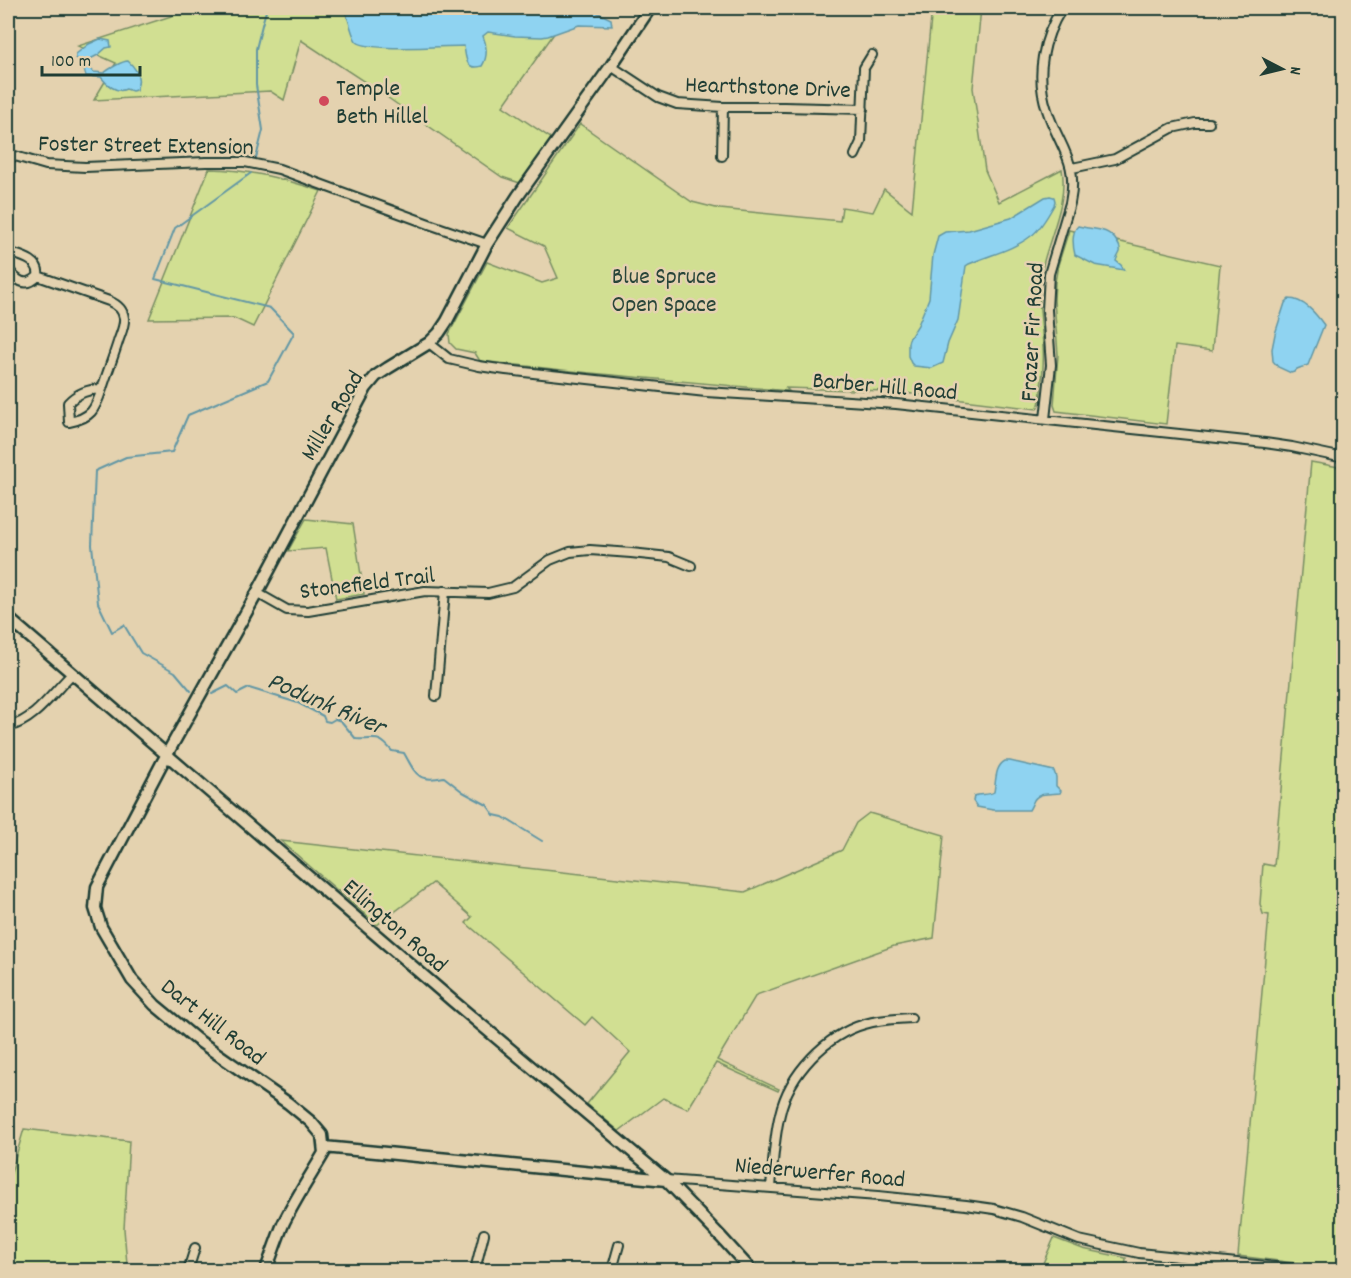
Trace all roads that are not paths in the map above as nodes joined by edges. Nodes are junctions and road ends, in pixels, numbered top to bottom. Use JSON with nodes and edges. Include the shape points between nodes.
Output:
{"nodes":[{"id":1,"x":650,"y":8,"type":"edge"},
{"id":2,"x":1062,"y":8,"type":"edge"},
{"id":3,"x":872,"y":55,"type":"dead end"},
{"id":4,"x":611,"y":66,"type":"junction"},
{"id":5,"x":723,"y":107,"type":"junction"},
{"id":6,"x":863,"y":109,"type":"junction"},
{"id":7,"x":1209,"y":123,"type":"dead end"},
{"id":8,"x":855,"y":155,"type":"dead end"},
{"id":9,"x":8,"y":156,"type":"edge"},
{"id":10,"x":722,"y":156,"type":"dead end"},
{"id":11,"x":1072,"y":168,"type":"junction"},
{"id":12,"x":487,"y":244,"type":"junction"},
{"id":13,"x":8,"y":252,"type":"edge"},
{"id":14,"x":8,"y":268,"type":"edge"},
{"id":15,"x":38,"y":276,"type":"junction"},
{"id":16,"x":429,"y":343,"type":"junction"},
{"id":17,"x":102,"y":389,"type":"junction"},
{"id":18,"x":1045,"y":419,"type":"junction"},
{"id":19,"x":1344,"y":458,"type":"edge"},
{"id":20,"x":691,"y":566,"type":"dead end"},
{"id":21,"x":445,"y":591,"type":"junction"},
{"id":22,"x":257,"y":593,"type":"junction"},
{"id":23,"x":8,"y":618,"type":"edge"},
{"id":24,"x":72,"y":674,"type":"junction"},
{"id":25,"x":436,"y":696,"type":"dead end"},
{"id":26,"x":8,"y":727,"type":"edge"},
{"id":27,"x":167,"y":755,"type":"junction"},
{"id":28,"x":911,"y":1018,"type":"dead end"},
{"id":29,"x":324,"y":1147,"type":"junction"},
{"id":30,"x":666,"y":1180,"type":"junction"},
{"id":31,"x":771,"y":1188,"type":"junction"},
{"id":32,"x":484,"y":1234,"type":"dead end"},
{"id":33,"x":619,"y":1245,"type":"dead end"},
{"id":34,"x":195,"y":1248,"type":"dead end"},
{"id":35,"x":188,"y":1270,"type":"edge"},
{"id":36,"x":266,"y":1270,"type":"edge"},
{"id":37,"x":475,"y":1270,"type":"edge"},
{"id":38,"x":612,"y":1270,"type":"edge"},
{"id":39,"x":751,"y":1270,"type":"edge"},
{"id":40,"x":1305,"y":1270,"type":"edge"}],
"edges":[{"from":1,"to":4,"type":"street","name":"Miller Road"},
{"from":2,"to":11,"type":"street","name":"Frazer Fir Road","via":[[1044,48],[1041,83],[1047,111]]},
{"from":3,"to":6,"type":"street","via":[[864,68]]},
{"from":4,"to":5,"type":"street","name":"Hearthstone Drive","via":[[658,97],[677,104]]},
{"from":4,"to":12,"type":"street","name":"Miller Road"},
{"from":5,"to":6,"type":"street","name":"Hearthstone Drive"},
{"from":5,"to":10,"type":"street"},
{"from":6,"to":8,"type":"street","via":[[861,142]]},
{"from":7,"to":11,"type":"street","via":[[1172,128],[1115,159]]},
{"from":9,"to":12,"type":"street","name":"Foster Street Extension","via":[[46,165],[85,166],[245,162],[279,169]]},
{"from":11,"to":18,"type":"street","name":"Frazer Fir Road","via":[[1070,203],[1048,283],[1051,364]]},
{"from":12,"to":16,"type":"street","name":"Miller Road","via":[[447,321]]},
{"from":13,"to":15,"type":"street","via":[[34,263]]},
{"from":14,"to":15,"type":"street","via":[[20,282]]},
{"from":15,"to":17,"type":"street","via":[[109,301],[121,311],[123,324]]},
{"from":16,"to":18,"type":"street","name":"Barber Hill Road","via":[[449,359],[506,370],[706,392],[896,404]]},
{"from":16,"to":22,"type":"street","name":"Miller Road","via":[[376,376],[366,388]]},
{"from":17,"to":17,"type":"street","via":[[92,412],[69,422],[68,404],[72,398]]},
{"from":18,"to":19,"type":"street","name":"Barber Hill Road","via":[[1265,443]]},
{"from":20,"to":21,"type":"street","name":"Stonefield Trail","via":[[669,557],[590,550],[570,552],[550,560],[513,587],[488,593]]},
{"from":21,"to":22,"type":"street","name":"Stonefield Trail","via":[[308,611],[287,610]]},
{"from":21,"to":25,"type":"street"},
{"from":22,"to":27,"type":"street","name":"Miller Road"},
{"from":23,"to":24,"type":"street","name":"Ellington Road"},
{"from":24,"to":26,"type":"street","via":[[40,709]]},
{"from":24,"to":27,"type":"street","name":"Ellington Road"},
{"from":27,"to":29,"type":"street","name":"Dart Hill Road","via":[[97,887],[95,908],[101,927],[132,980],[155,1005],[196,1039],[296,1109],[322,1135]]},
{"from":27,"to":30,"type":"street","name":"Ellington Road"},
{"from":28,"to":31,"type":"street","via":[[881,1020],[846,1031],[801,1069],[780,1113]]},
{"from":29,"to":30,"type":"street","name":"Niederwerfer Road"},
{"from":29,"to":36,"type":"street","via":[[284,1222]]},
{"from":30,"to":31,"type":"street","name":"Niederwerfer Road"},
{"from":30,"to":39,"type":"street","name":"Ellington Road"},
{"from":31,"to":40,"type":"street","name":"Niederwerfer Road","via":[[984,1208],[1022,1216],[1079,1240],[1123,1250]]},
{"from":32,"to":37,"type":"street"},
{"from":33,"to":38,"type":"street"},
{"from":34,"to":35,"type":"street"}]}
